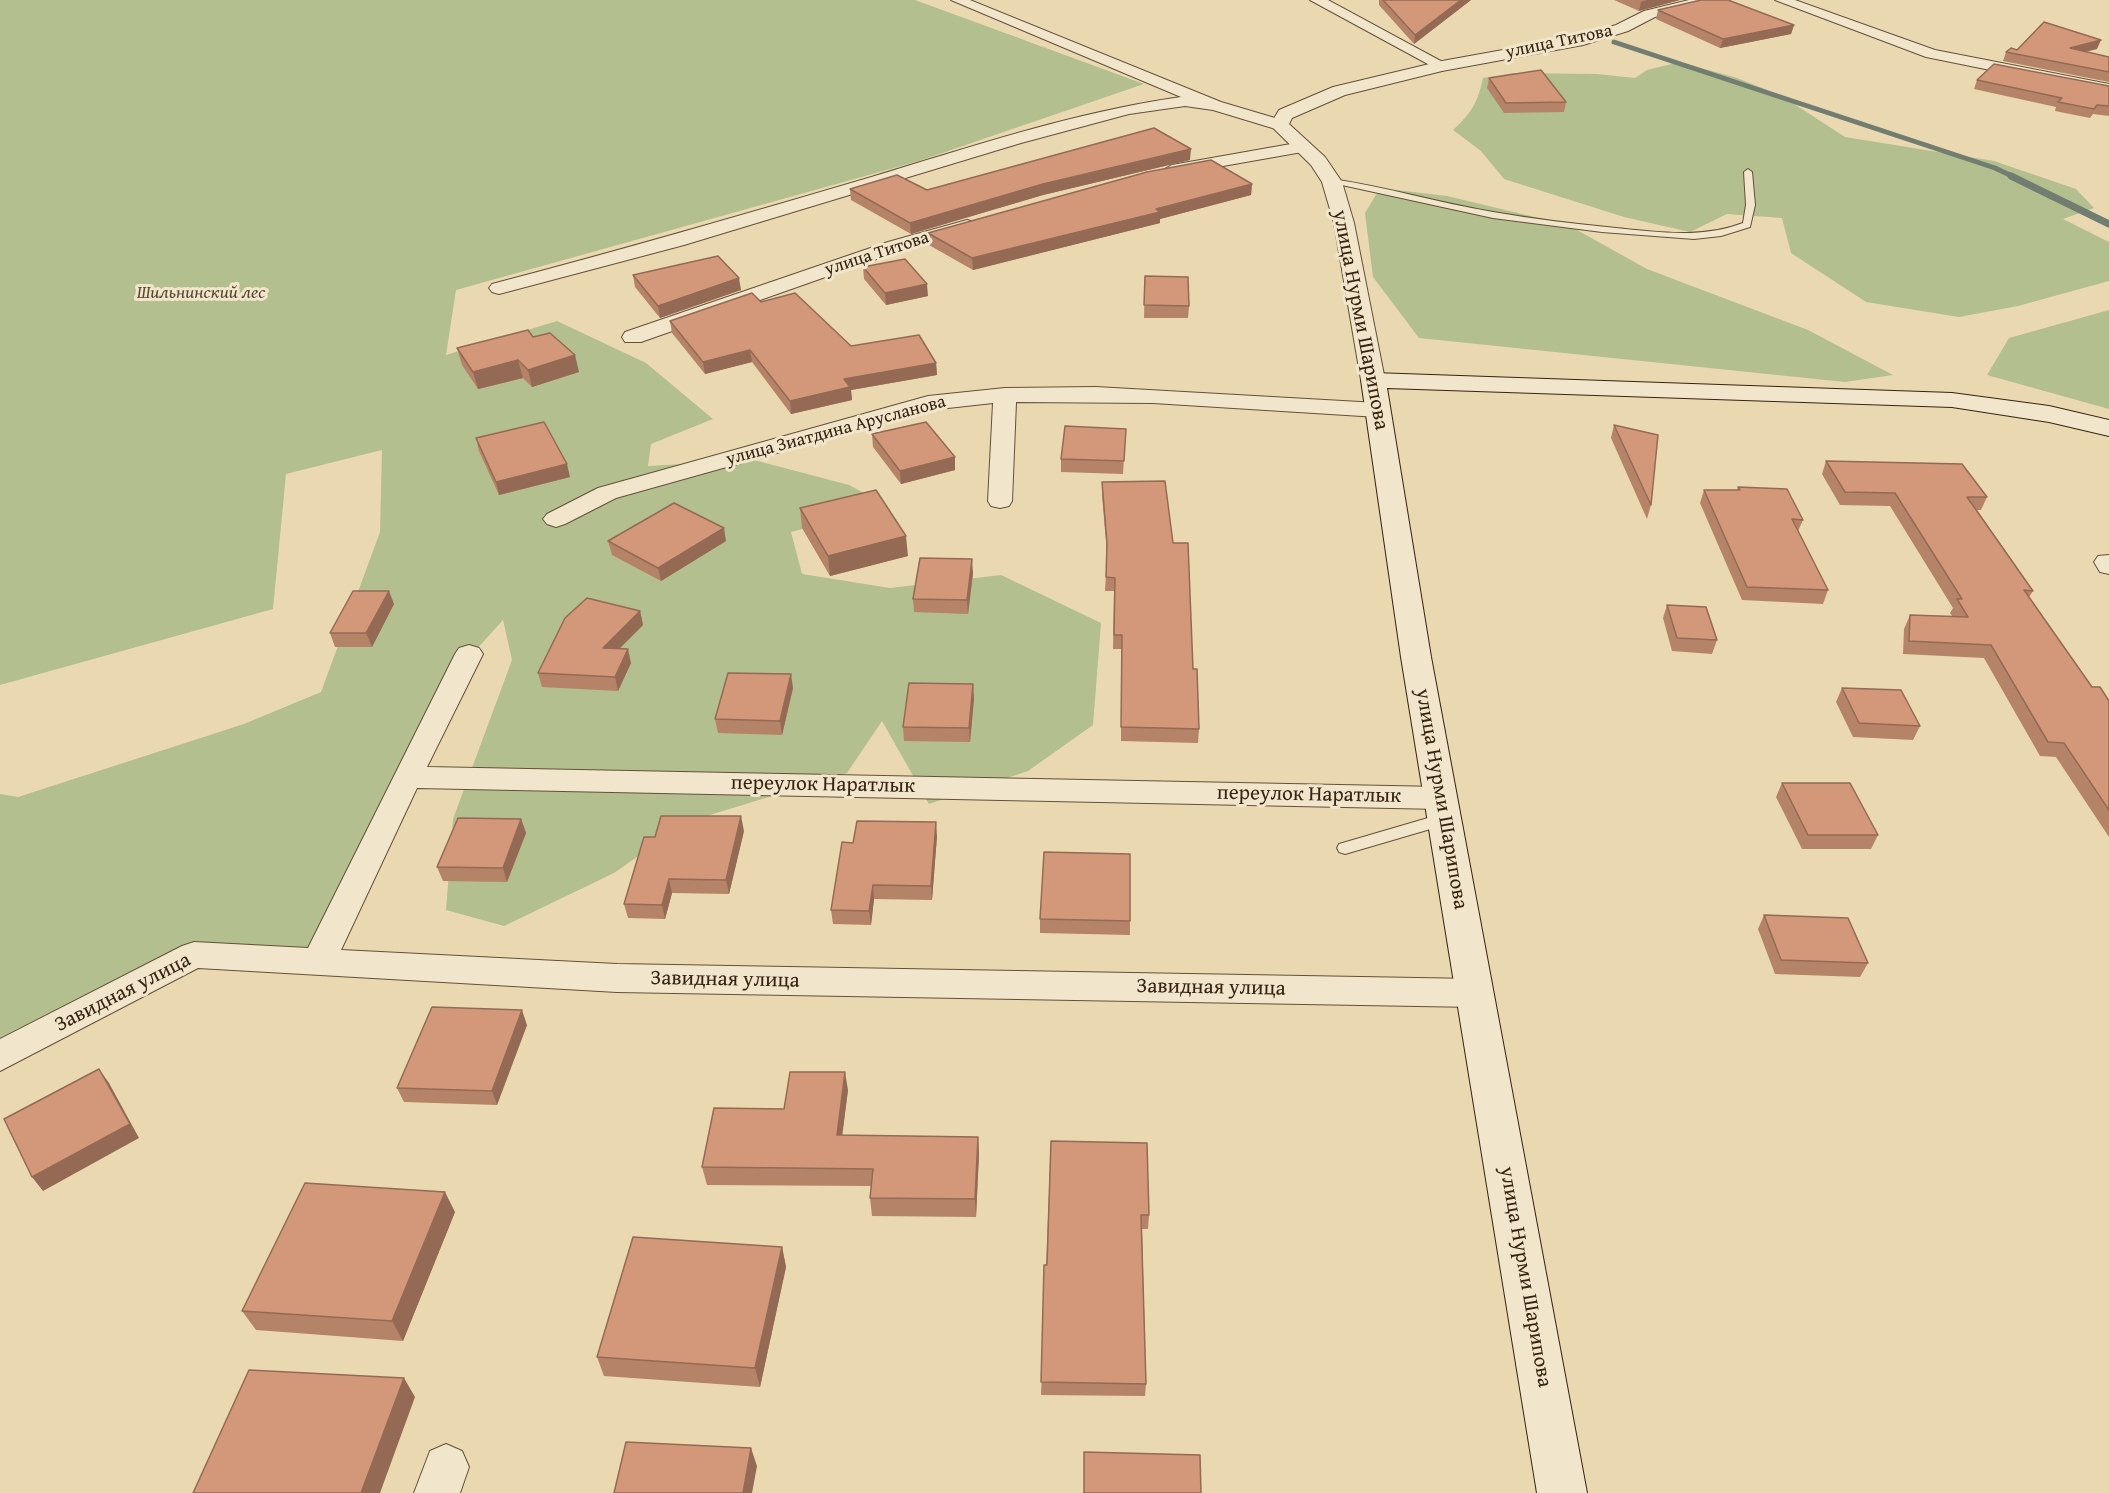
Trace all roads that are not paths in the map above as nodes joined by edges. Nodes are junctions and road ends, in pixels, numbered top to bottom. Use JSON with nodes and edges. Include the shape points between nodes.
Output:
{"nodes":[{"id":1,"x":958,"y":0,"type":"edge"},
{"id":2,"x":1317,"y":0,"type":"edge"},
{"id":3,"x":1708,"y":0,"type":"edge"},
{"id":4,"x":1782,"y":0,"type":"edge"},
{"id":5,"x":1442,"y":66,"type":"junction"},
{"id":6,"x":2109,"y":88,"type":"edge"},
{"id":7,"x":1215,"y":105,"type":"junction"},
{"id":8,"x":1279,"y":125,"type":"junction"},
{"id":9,"x":1302,"y":147,"type":"junction"},
{"id":10,"x":1748,"y":172,"type":"dead end"},
{"id":11,"x":1155,"y":174,"type":"edge"},
{"id":12,"x":1332,"y":182,"type":"junction"},
{"id":13,"x":986,"y":221,"type":"edge"},
{"id":14,"x":499,"y":288,"type":"dead end"},
{"id":15,"x":633,"y":337,"type":"dead end"},
{"id":16,"x":1005,"y":395,"type":"junction"},
{"id":17,"x":1376,"y":395,"type":"junction"},
{"id":18,"x":2109,"y":428,"type":"edge"},
{"id":19,"x":1000,"y":501,"type":"dead end"},
{"id":20,"x":556,"y":519,"type":"dead end"},
{"id":21,"x":469,"y":654,"type":"dead end"},
{"id":22,"x":407,"y":777,"type":"junction"},
{"id":23,"x":1443,"y":808,"type":"junction"},
{"id":24,"x":1345,"y":848,"type":"dead end"},
{"id":25,"x":320,"y":960,"type":"junction"},
{"id":26,"x":1475,"y":993,"type":"junction"},
{"id":27,"x":0,"y":1056,"type":"edge"},
{"id":28,"x":1562,"y":1493,"type":"edge"}],
"edges":[{"from":1,"to":7,"type":"street"},
{"from":2,"to":5,"type":"street"},
{"from":3,"to":5,"type":"main road","name":"улица Титова","via":[[1650,14],[1583,40]]},
{"from":4,"to":6,"type":"street","via":[[1931,54]]},
{"from":5,"to":8,"type":"main road","name":"улица Титова","via":[[1313,100],[1285,114]]},
{"from":7,"to":8,"type":"street"},
{"from":7,"to":14,"type":"street","via":[[1185,101],[1117,112],[1004,142],[677,241]]},
{"from":8,"to":9,"type":"main road","name":"улица Нурми Шарипова"},
{"from":9,"to":11,"type":"street"},
{"from":9,"to":12,"type":"main road","name":"улица Нурми Шарипова","via":[[1318,161]]},
{"from":10,"to":12,"type":"lane","via":[[1752,204],[1747,225],[1719,234],[1694,235],[1626,232],[1524,219]]},
{"from":12,"to":17,"type":"main road","name":"улица Нурми Шарипова","via":[[1344,223]]},
{"from":13,"to":15,"type":"street","name":"улица Титова","via":[[895,246]]},
{"from":16,"to":17,"type":"street","name":"улица Зиатдина Арусланова"},
{"from":16,"to":19,"type":"street"},
{"from":16,"to":20,"type":"street","name":"улица Зиатдина Арусланова","via":[[928,403],[607,493]]},
{"from":17,"to":18,"type":"main road","via":[[1952,400],[2049,414]]},
{"from":17,"to":23,"type":"main road","name":"улица Нурми Шарипова"},
{"from":21,"to":22,"type":"street"},
{"from":22,"to":23,"type":"street","name":"переулок Наратлык"},
{"from":22,"to":25,"type":"street"},
{"from":23,"to":24,"type":"lane"},
{"from":23,"to":26,"type":"main road","name":"улица Нурми Шарипова"},
{"from":25,"to":26,"type":"street","name":"Завидная улица","via":[[616,978]]},
{"from":25,"to":27,"type":"street","name":"Завидная улица","via":[[194,955]]},
{"from":26,"to":28,"type":"main road","name":"улица Нурми Шарипова"}]}
